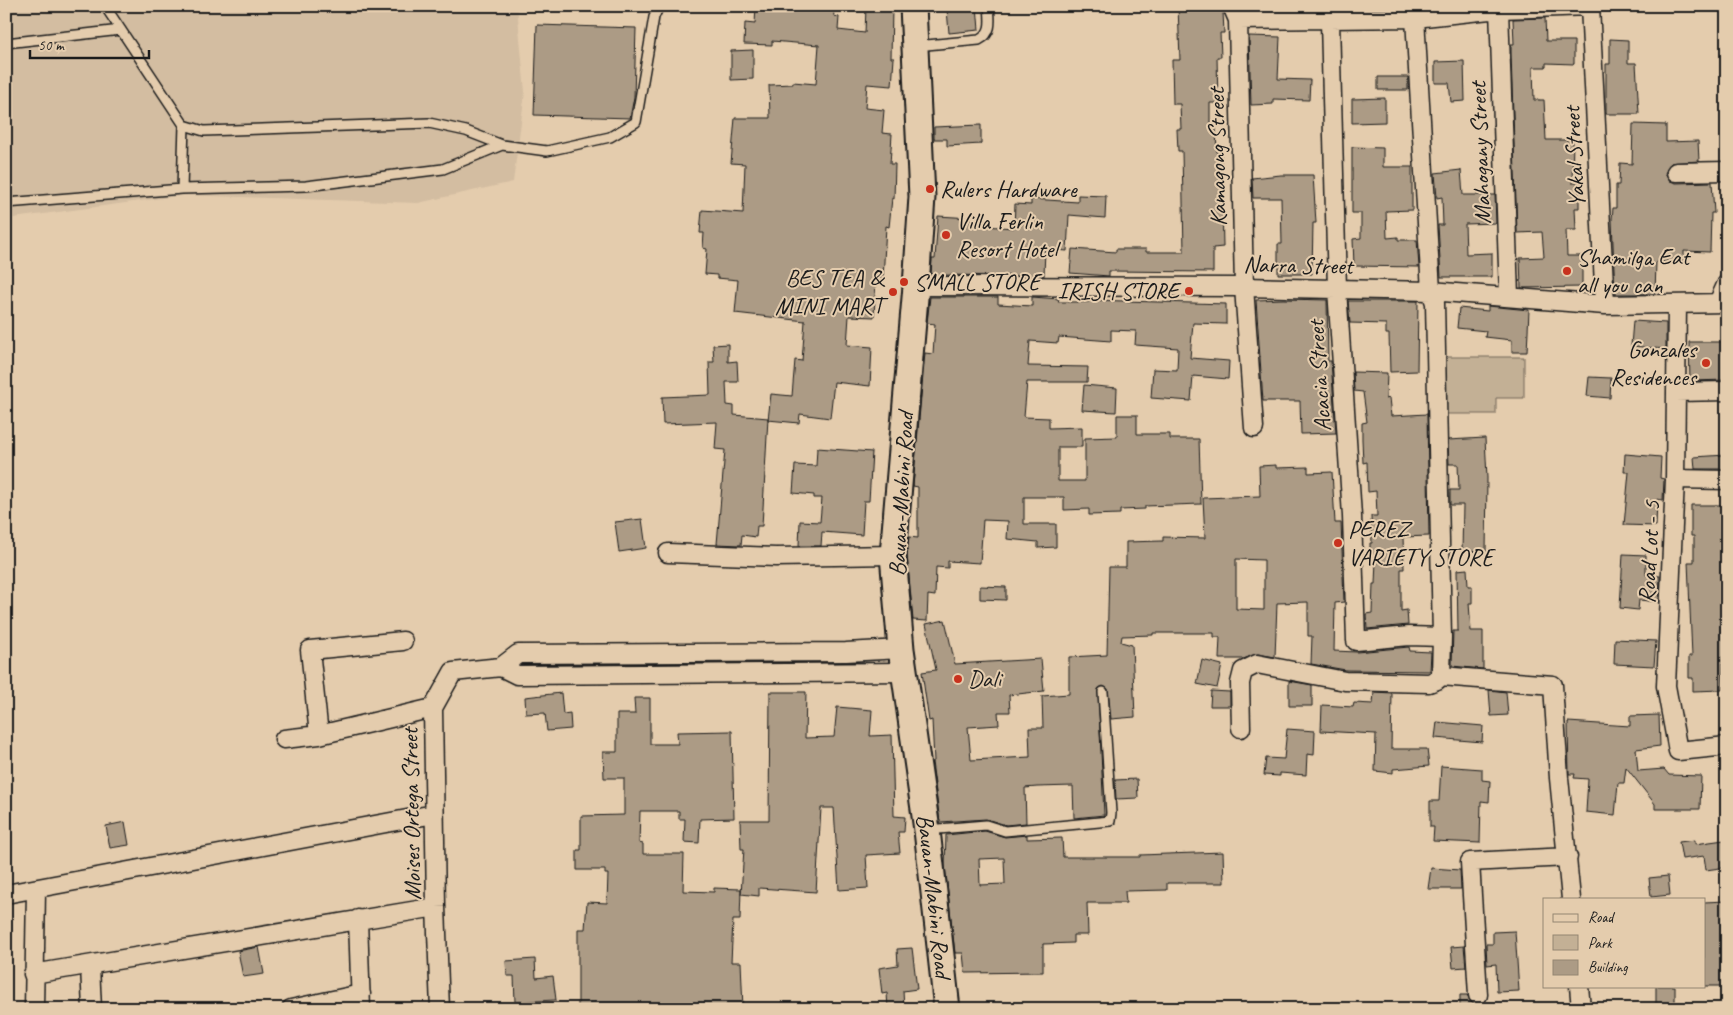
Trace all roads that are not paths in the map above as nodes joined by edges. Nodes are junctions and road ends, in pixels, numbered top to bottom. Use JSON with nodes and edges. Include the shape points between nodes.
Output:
{"nodes":[{"id":1,"x":105,"y":6,"type":"edge"},
{"id":2,"x":659,"y":6,"type":"edge"},
{"id":3,"x":913,"y":6,"type":"edge"},
{"id":4,"x":989,"y":6,"type":"edge"},
{"id":5,"x":1590,"y":6,"type":"edge"},
{"id":6,"x":1499,"y":9,"type":"junction"},
{"id":7,"x":1235,"y":13,"type":"edge"},
{"id":8,"x":1415,"y":18,"type":"junction"},
{"id":9,"x":1330,"y":21,"type":"junction"},
{"id":10,"x":121,"y":30,"type":"junction"},
{"id":11,"x":6,"y":43,"type":"edge"},
{"id":12,"x":916,"y":46,"type":"junction"},
{"id":13,"x":184,"y":125,"type":"junction"},
{"id":14,"x":502,"y":145,"type":"junction"},
{"id":15,"x":1727,"y":171,"type":"edge"},
{"id":16,"x":1676,"y":172,"type":"dead end"},
{"id":17,"x":182,"y":189,"type":"junction"},
{"id":18,"x":6,"y":203,"type":"edge"},
{"id":19,"x":1727,"y":283,"type":"edge"},
{"id":20,"x":916,"y":286,"type":"junction"},
{"id":21,"x":1244,"y":287,"type":"junction"},
{"id":22,"x":1338,"y":289,"type":"junction"},
{"id":23,"x":1431,"y":291,"type":"junction"},
{"id":24,"x":1509,"y":296,"type":"junction"},
{"id":25,"x":1722,"y":303,"type":"edge"},
{"id":26,"x":1605,"y":305,"type":"junction"},
{"id":27,"x":1677,"y":305,"type":"junction"},
{"id":28,"x":1727,"y":391,"type":"edge"},
{"id":29,"x":1676,"y":392,"type":"junction"},
{"id":30,"x":1254,"y":428,"type":"dead end"},
{"id":31,"x":1676,"y":479,"type":"junction"},
{"id":32,"x":1727,"y":480,"type":"edge"},
{"id":33,"x":668,"y":553,"type":"dead end"},
{"id":34,"x":894,"y":555,"type":"junction"},
{"id":35,"x":1442,"y":637,"type":"junction"},
{"id":36,"x":403,"y":641,"type":"dead end"},
{"id":37,"x":903,"y":661,"type":"junction"},
{"id":38,"x":501,"y":667,"type":"junction"},
{"id":39,"x":1441,"y":676,"type":"junction"},
{"id":40,"x":1103,"y":692,"type":"dead end"},
{"id":41,"x":433,"y":708,"type":"junction"},
{"id":42,"x":1241,"y":728,"type":"dead end"},
{"id":43,"x":319,"y":734,"type":"junction"},
{"id":44,"x":284,"y":739,"type":"dead end"},
{"id":45,"x":1727,"y":746,"type":"edge"},
{"id":46,"x":434,"y":814,"type":"junction"},
{"id":47,"x":927,"y":830,"type":"junction"},
{"id":48,"x":1568,"y":857,"type":"junction"},
{"id":49,"x":36,"y":890,"type":"junction"},
{"id":50,"x":6,"y":894,"type":"edge"},
{"id":51,"x":1571,"y":898,"type":"edge"},
{"id":52,"x":436,"y":907,"type":"junction"},
{"id":53,"x":358,"y":919,"type":"junction"},
{"id":54,"x":90,"y":966,"type":"junction"},
{"id":55,"x":33,"y":974,"type":"junction"},
{"id":56,"x":1579,"y":988,"type":"edge"},
{"id":57,"x":1478,"y":995,"type":"dead end"},
{"id":58,"x":361,"y":1002,"type":"edge"},
{"id":59,"x":299,"y":1008,"type":"edge"},
{"id":60,"x":34,"y":1009,"type":"edge"},
{"id":61,"x":92,"y":1009,"type":"edge"},
{"id":62,"x":440,"y":1009,"type":"edge"},
{"id":63,"x":947,"y":1009,"type":"edge"},
{"id":64,"x":1581,"y":1009,"type":"edge"}],
"edges":[{"from":1,"to":10,"type":"lane"},
{"from":2,"to":14,"type":"lane","via":[[654,17],[636,122],[610,137],[547,151]]},
{"from":3,"to":12,"type":"main road","name":"Bauan-Mabini Road"},
{"from":4,"to":12,"type":"lane","via":[[990,30],[979,40]]},
{"from":5,"to":6,"type":"street"},
{"from":5,"to":26,"type":"street","name":"Yakal Street"},
{"from":6,"to":8,"type":"street"},
{"from":6,"to":24,"type":"street","name":"Mahogany Street"},
{"from":7,"to":9,"type":"street"},
{"from":7,"to":21,"type":"street","name":"Kamagong Street"},
{"from":8,"to":9,"type":"street"},
{"from":8,"to":23,"type":"street"},
{"from":9,"to":22,"type":"street","name":"Acacia Street"},
{"from":10,"to":11,"type":"lane"},
{"from":10,"to":13,"type":"lane"},
{"from":12,"to":20,"type":"main road","name":"Bauan-Mabini Road","via":[[922,197]]},
{"from":13,"to":14,"type":"lane","via":[[204,131],[429,123],[466,131]]},
{"from":13,"to":17,"type":"lane"},
{"from":14,"to":17,"type":"lane","via":[[443,170],[306,186]]},
{"from":15,"to":16,"type":"street"},
{"from":17,"to":18,"type":"lane"},
{"from":19,"to":25,"type":"street"},
{"from":20,"to":21,"type":"street","name":"Narra Street"},
{"from":20,"to":34,"type":"main road","name":"Bauan-Mabini Road"},
{"from":21,"to":22,"type":"street","name":"Narra Street"},
{"from":21,"to":30,"type":"street","name":"Kamagong Street"},
{"from":22,"to":23,"type":"street","name":"Narra Street"},
{"from":22,"to":35,"type":"street","name":"Acacia Street","via":[[1356,641],[1409,636]]},
{"from":23,"to":24,"type":"street","name":"Narra Street"},
{"from":23,"to":35,"type":"street","via":[[1435,303]]},
{"from":24,"to":26,"type":"street","name":"Narra Street"},
{"from":25,"to":27,"type":"street","name":"Narra Street"},
{"from":26,"to":27,"type":"street","name":"Narra Street"},
{"from":27,"to":29,"type":"street","name":"Road Lot - 5"},
{"from":28,"to":29,"type":"street"},
{"from":29,"to":31,"type":"street","name":"Road Lot - 5"},
{"from":31,"to":32,"type":"street"},
{"from":31,"to":45,"type":"street","name":"Road Lot - 5","via":[[1666,686],[1678,751]]},
{"from":33,"to":34,"type":"street","via":[[776,558]]},
{"from":34,"to":37,"type":"main road","name":"Bauan-Mabini Road"},
{"from":35,"to":39,"type":"street"},
{"from":36,"to":43,"type":"street","via":[[310,650]]},
{"from":37,"to":38,"type":"street","via":[[517,675]]},
{"from":37,"to":38,"type":"street","via":[[846,652],[518,654]]},
{"from":37,"to":47,"type":"main road","name":"Bauan-Mabini Road"},
{"from":38,"to":41,"type":"street","name":"Moises Ortega Street","via":[[454,672]]},
{"from":39,"to":42,"type":"street","via":[[1429,683],[1345,681],[1257,664],[1243,671],[1240,683]]},
{"from":39,"to":48,"type":"street","via":[[1553,685]]},
{"from":40,"to":47,"type":"lane","via":[[1110,821],[1004,831],[986,825]]},
{"from":41,"to":43,"type":"street"},
{"from":41,"to":46,"type":"street","name":"Moises Ortega Street"},
{"from":43,"to":44,"type":"street"},
{"from":46,"to":49,"type":"street"},
{"from":46,"to":52,"type":"street","name":"Moises Ortega Street"},
{"from":47,"to":63,"type":"main road","name":"Bauan-Mabini Road"},
{"from":48,"to":51,"type":"street"},
{"from":48,"to":57,"type":"street","via":[[1470,862]]},
{"from":49,"to":50,"type":"street"},
{"from":49,"to":55,"type":"street"},
{"from":52,"to":53,"type":"street"},
{"from":52,"to":62,"type":"street","name":"Moises Ortega Street"},
{"from":53,"to":54,"type":"street"},
{"from":53,"to":58,"type":"street"},
{"from":54,"to":55,"type":"street"},
{"from":54,"to":61,"type":"street"},
{"from":55,"to":60,"type":"street"},
{"from":56,"to":64,"type":"street"},
{"from":58,"to":59,"type":"street"}]}
